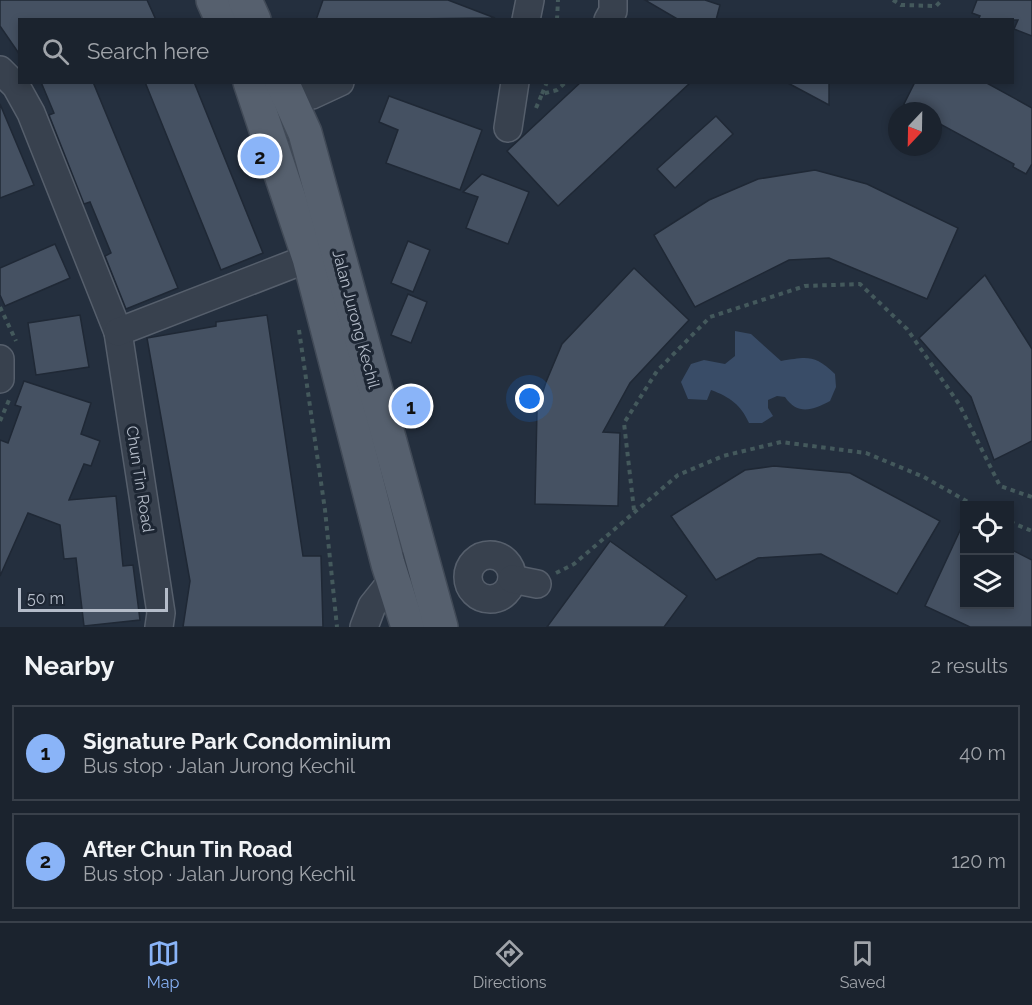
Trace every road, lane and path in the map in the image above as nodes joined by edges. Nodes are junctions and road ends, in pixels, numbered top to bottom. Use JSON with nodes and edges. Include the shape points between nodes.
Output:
{"nodes":[{"id":1,"x":213,"y":0,"type":"edge"},
{"id":2,"x":245,"y":0,"type":"edge"},
{"id":3,"x":530,"y":0,"type":"edge"},
{"id":4,"x":558,"y":0,"type":"edge"},
{"id":5,"x":613,"y":0,"type":"edge"},
{"id":6,"x":893,"y":0,"type":"edge"},
{"id":7,"x":942,"y":0,"type":"edge"},
{"id":8,"x":221,"y":18,"type":"edge"},
{"id":9,"x":253,"y":18,"type":"edge"},
{"id":10,"x":526,"y":18,"type":"edge"},
{"id":11,"x":557,"y":18,"type":"edge"},
{"id":12,"x":609,"y":18,"type":"edge"},
{"id":13,"x":0,"y":70,"type":"edge"},
{"id":14,"x":251,"y":84,"type":"edge"},
{"id":15,"x":336,"y":84,"type":"edge"},
{"id":16,"x":515,"y":84,"type":"edge"},
{"id":17,"x":546,"y":84,"type":"edge"},
{"id":18,"x":564,"y":84,"type":"edge"},
{"id":19,"x":286,"y":91,"type":"edge"},
{"id":20,"x":542,"y":94,"type":"junction"},
{"id":21,"x":533,"y":116,"type":"dead end"},
{"id":22,"x":508,"y":128,"type":"dead end"},
{"id":23,"x":309,"y":258,"type":"junction"},
{"id":24,"x":297,"y":319,"type":"dead end"},
{"id":25,"x":118,"y":332,"type":"junction"},
{"id":26,"x":0,"y":359,"type":"edge"},
{"id":27,"x":0,"y":379,"type":"edge"},
{"id":28,"x":1032,"y":497,"type":"edge"},
{"id":29,"x":966,"y":501,"type":"edge"},
{"id":30,"x":634,"y":510,"type":"junction"},
{"id":31,"x":1014,"y":524,"type":"edge"},
{"id":32,"x":1032,"y":531,"type":"edge"},
{"id":33,"x":420,"y":556,"type":"junction"},
{"id":34,"x":393,"y":578,"type":"junction"},
{"id":35,"x":524,"y":582,"type":"junction"},
{"id":36,"x":473,"y":591,"type":"junction"},
{"id":37,"x":436,"y":612,"type":"edge"},
{"id":38,"x":159,"y":627,"type":"edge"},
{"id":39,"x":337,"y":627,"type":"edge"},
{"id":40,"x":364,"y":627,"type":"edge"},
{"id":41,"x":408,"y":627,"type":"edge"}],
"edges":[{"from":1,"to":8,"type":"main road"},
{"from":2,"to":9,"type":"main road"},
{"from":3,"to":10,"type":"street"},
{"from":4,"to":11,"type":"path"},
{"from":5,"to":12,"type":"street"},
{"from":6,"to":7,"type":"path","via":[[901,5],[936,6]]},
{"from":13,"to":25,"type":"street","name":"Chun Tin Road","via":[[16,86],[31,113]]},
{"from":14,"to":23,"type":"main road","name":"Jalan Jurong Kechil"},
{"from":15,"to":19,"type":"street","via":[[312,95]]},
{"from":16,"to":22,"type":"street"},
{"from":17,"to":20,"type":"path"},
{"from":18,"to":20,"type":"path"},
{"from":19,"to":33,"type":"main road","name":"Jalan Jurong Kechil","via":[[305,133]]},
{"from":20,"to":21,"type":"path"},
{"from":23,"to":25,"type":"street"},
{"from":23,"to":34,"type":"main road","name":"Jalan Jurong Kechil"},
{"from":24,"to":39,"type":"path","via":[[325,510]]},
{"from":25,"to":38,"type":"street","name":"Chun Tin Road","via":[[161,613]]},
{"from":26,"to":27,"type":"street"},
{"from":28,"to":30,"type":"path","via":[[1000,486],[959,405],[907,329],[860,284],[804,286],[710,317],[657,371],[624,423]]},
{"from":29,"to":30,"type":"path","via":[[924,477],[866,453],[781,442],[723,456],[678,475]]},
{"from":30,"to":35,"type":"path","via":[[574,564]]},
{"from":31,"to":32,"type":"path"},
{"from":33,"to":34,"type":"street"},
{"from":33,"to":37,"type":"main road","name":"Jalan Jurong Kechil"},
{"from":34,"to":40,"type":"street","via":[[372,606]]},
{"from":34,"to":41,"type":"main road","name":"Jalan Jurong Kechil"},
{"from":35,"to":36,"type":"street","via":[[509,587],[496,598],[488,599]]},
{"from":35,"to":36,"type":"street","via":[[500,558],[483,557],[468,575]]},
{"from":36,"to":37,"type":"street"}]}
